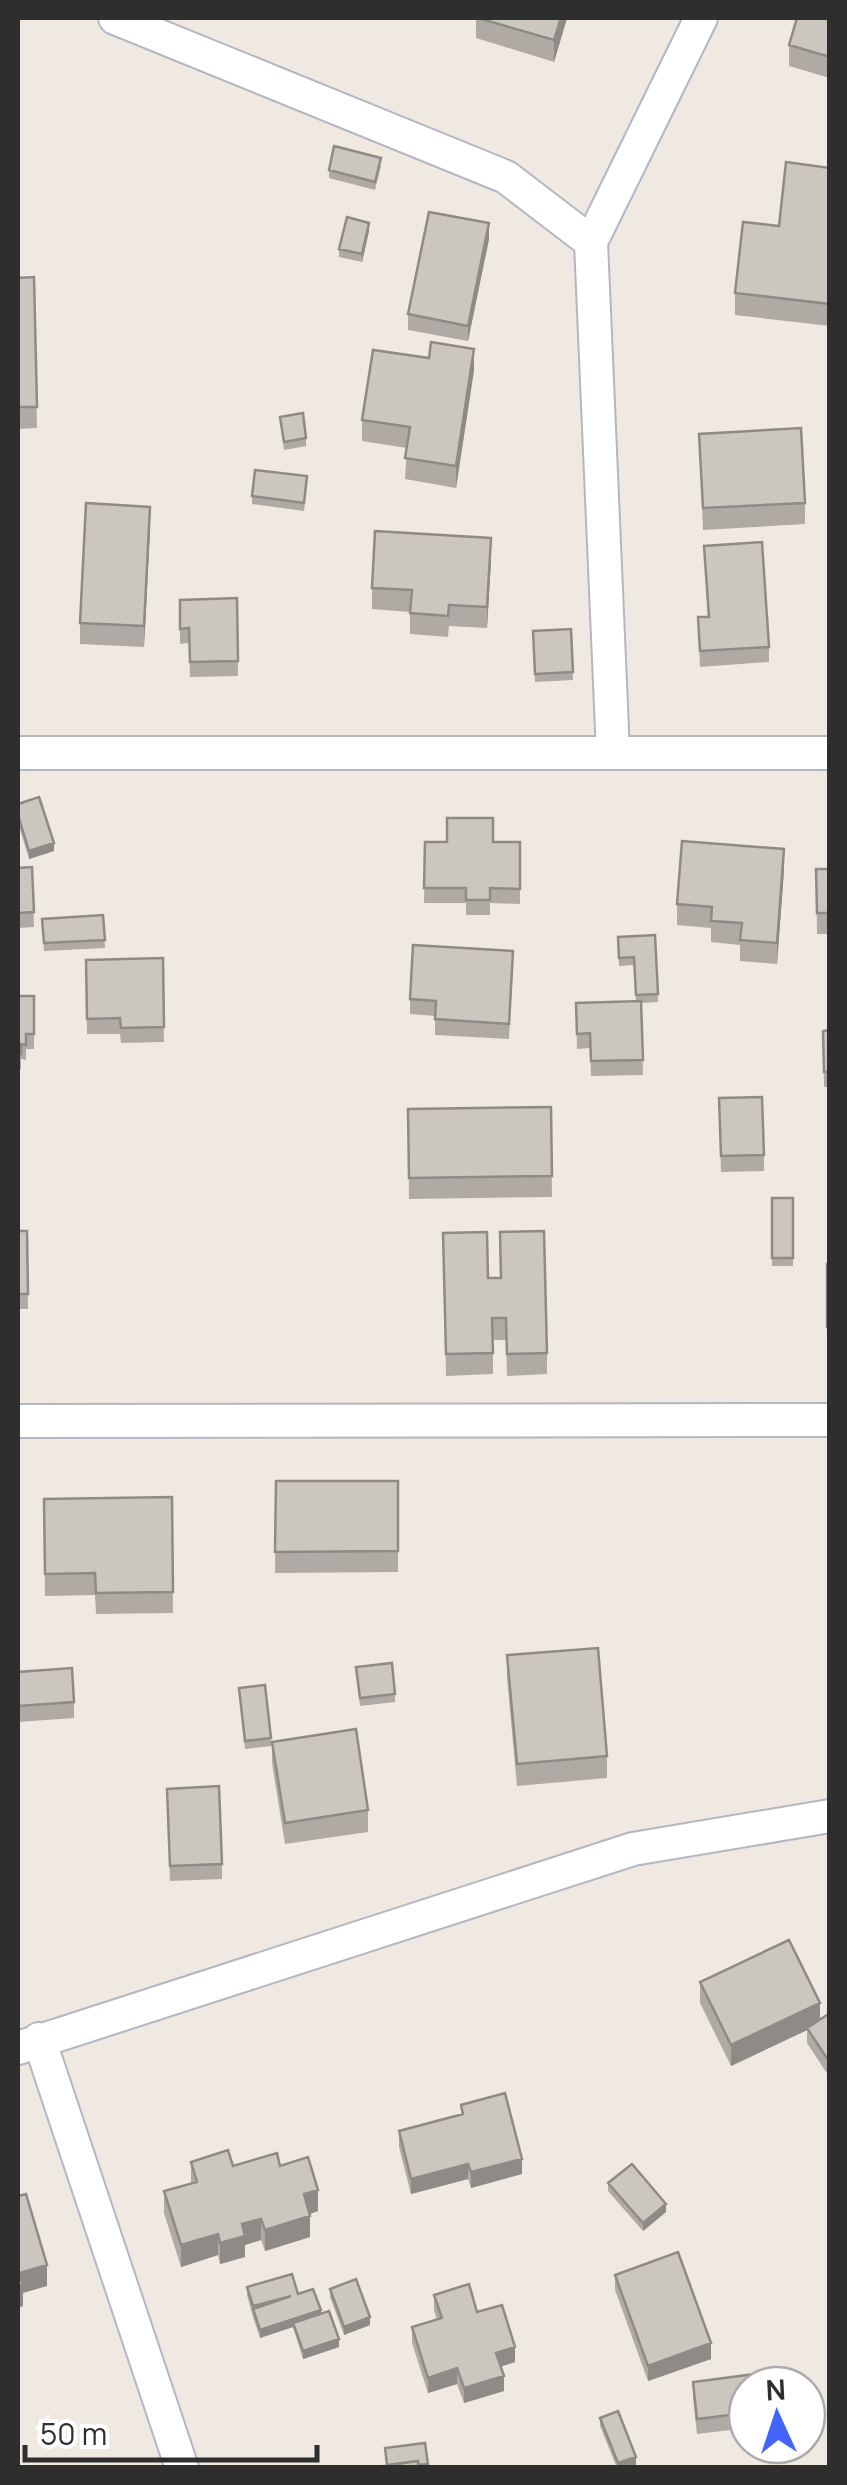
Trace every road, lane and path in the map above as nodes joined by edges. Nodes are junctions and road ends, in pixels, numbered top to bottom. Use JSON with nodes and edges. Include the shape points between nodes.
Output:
{"nodes":[{"id":1,"x":116,"y":18,"type":"edge"},
{"id":2,"x":702,"y":18,"type":"edge"},
{"id":3,"x":591,"y":242,"type":"junction"},
{"id":4,"x":18,"y":753,"type":"edge"},
{"id":5,"x":613,"y":753,"type":"junction"},
{"id":6,"x":830,"y":753,"type":"edge"},
{"id":7,"x":830,"y":1420,"type":"edge"},
{"id":8,"x":18,"y":1421,"type":"edge"},
{"id":9,"x":830,"y":1816,"type":"edge"},
{"id":10,"x":28,"y":2043,"type":"edge"},
{"id":11,"x":182,"y":2468,"type":"edge"}],
"edges":[{"from":1,"to":3,"type":"street","via":[[506,177]]},
{"from":2,"to":3,"type":"street"},
{"from":3,"to":5,"type":"street"},
{"from":4,"to":5,"type":"street"},
{"from":5,"to":6,"type":"street"},
{"from":7,"to":8,"type":"street"},
{"from":9,"to":10,"type":"street","via":[[633,1849]]},
{"from":10,"to":11,"type":"street"}]}
